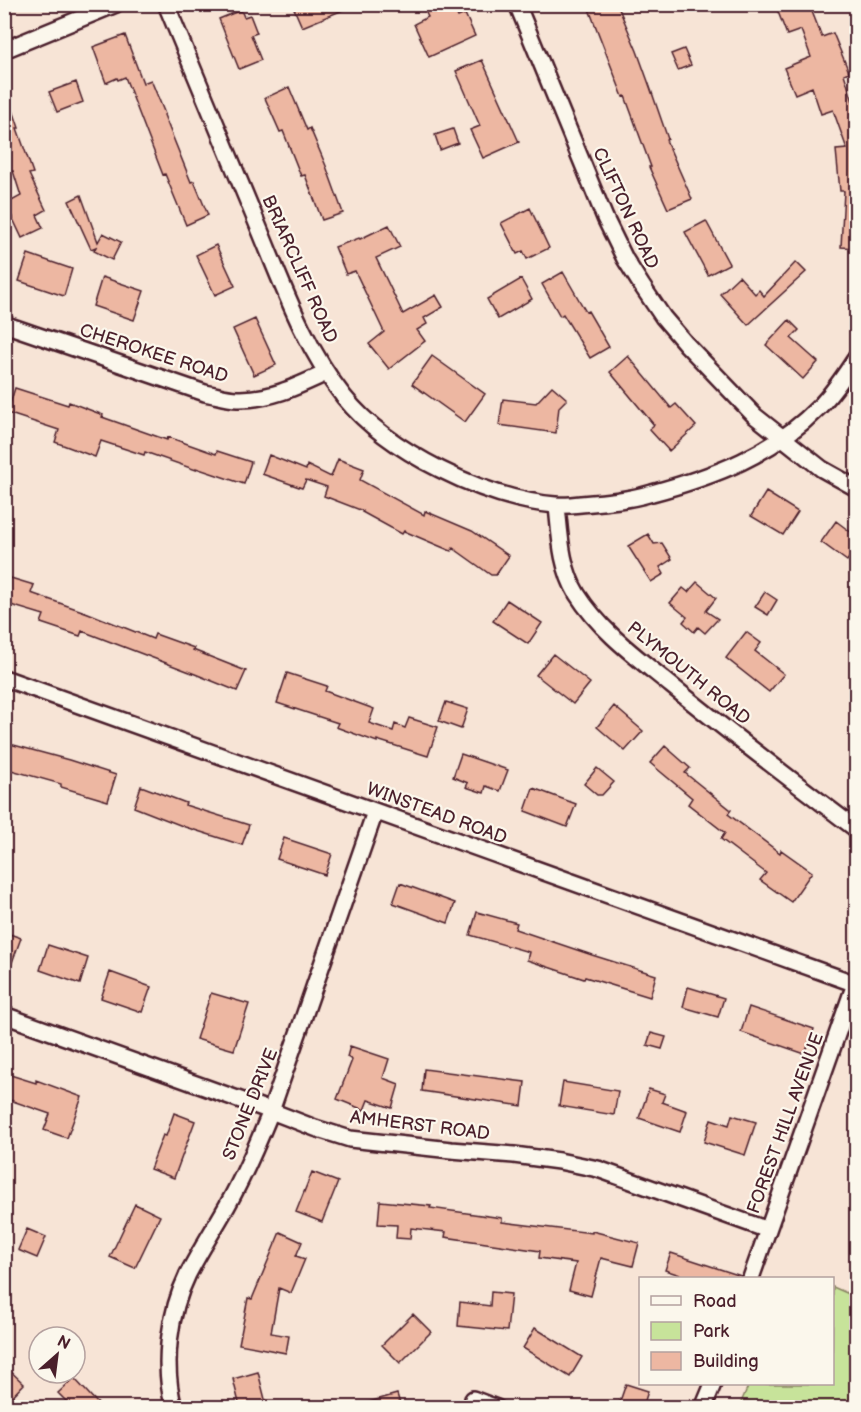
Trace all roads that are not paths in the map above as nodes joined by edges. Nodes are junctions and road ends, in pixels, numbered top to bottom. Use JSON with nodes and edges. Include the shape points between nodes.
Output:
{"nodes":[{"id":1,"x":116,"y":4,"type":"edge"},
{"id":2,"x":166,"y":4,"type":"edge"},
{"id":3,"x":517,"y":4,"type":"edge"},
{"id":4,"x":4,"y":50,"type":"edge"},
{"id":5,"x":4,"y":324,"type":"edge"},
{"id":6,"x":856,"y":358,"type":"edge"},
{"id":7,"x":326,"y":372,"type":"junction"},
{"id":8,"x":783,"y":439,"type":"junction"},
{"id":9,"x":856,"y":488,"type":"edge"},
{"id":10,"x":557,"y":506,"type":"junction"},
{"id":11,"x":4,"y":678,"type":"edge"},
{"id":12,"x":375,"y":812,"type":"junction"},
{"id":13,"x":856,"y":829,"type":"edge"},
{"id":14,"x":856,"y":983,"type":"edge"},
{"id":15,"x":4,"y":1015,"type":"edge"},
{"id":16,"x":271,"y":1111,"type":"junction"},
{"id":17,"x":768,"y":1230,"type":"junction"},
{"id":18,"x":751,"y":1277,"type":"edge"},
{"id":19,"x":712,"y":1385,"type":"edge"},
{"id":20,"x":473,"y":1399,"type":"dead end"},
{"id":21,"x":174,"y":1407,"type":"edge"},
{"id":22,"x":497,"y":1407,"type":"edge"},
{"id":23,"x":703,"y":1407,"type":"edge"}],
"edges":[{"from":1,"to":4,"type":"street"},
{"from":2,"to":7,"type":"street","name":"BRIARCLIFF ROAD","via":[[297,320]]},
{"from":3,"to":8,"type":"street","name":"CLIFTON ROAD","via":[[625,259],[686,344],[755,416]]},
{"from":5,"to":7,"type":"street","name":"CHEROKEE ROAD","via":[[205,393],[236,399],[266,397]]},
{"from":6,"to":8,"type":"street","name":"BRIARCLIFF ROAD","via":[[820,407]]},
{"from":7,"to":10,"type":"street","name":"BRIARCLIFF ROAD","via":[[373,427],[410,453],[478,486],[517,499]]},
{"from":8,"to":9,"type":"street","name":"CLIFTON ROAD","via":[[822,469]]},
{"from":8,"to":10,"type":"street","name":"BRIARCLIFF ROAD","via":[[756,456],[682,485],[640,496]]},
{"from":10,"to":13,"type":"street","name":"PLYMOUTH ROAD","via":[[565,566],[576,592],[594,618],[708,715]]},
{"from":11,"to":12,"type":"street","name":"WINSTEAD ROAD"},
{"from":12,"to":14,"type":"street","name":"WINSTEAD ROAD"},
{"from":12,"to":16,"type":"street","name":"STONE DRIVE"},
{"from":14,"to":17,"type":"street","name":"FOREST HILL AVENUE"},
{"from":15,"to":16,"type":"street","name":"AMHERST ROAD"},
{"from":16,"to":17,"type":"street","name":"AMHERST ROAD","via":[[350,1139],[514,1155],[598,1169]]},
{"from":16,"to":21,"type":"street","name":"STONE DRIVE","via":[[228,1205],[187,1276],[175,1310],[169,1376]]},
{"from":17,"to":18,"type":"street","name":"FOREST HILL AVENUE"},
{"from":19,"to":23,"type":"street"},
{"from":20,"to":22,"type":"street"}]}
